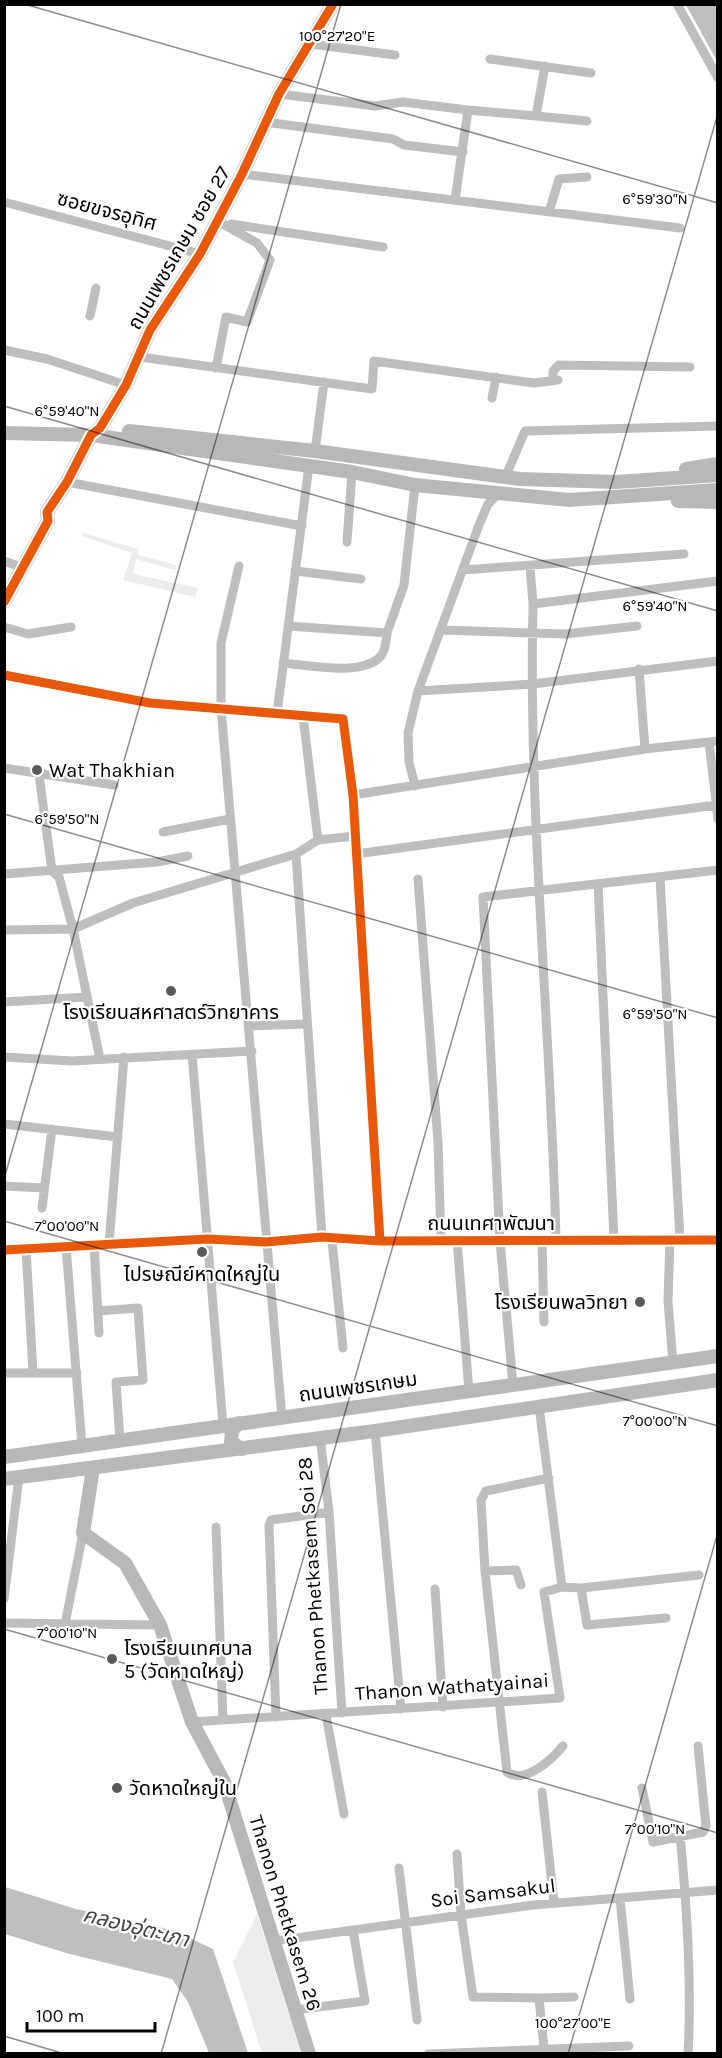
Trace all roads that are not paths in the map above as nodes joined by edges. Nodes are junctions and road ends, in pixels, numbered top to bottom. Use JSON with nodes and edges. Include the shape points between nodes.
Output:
{"nodes":[{"id":1,"x":333,"y":4,"type":"edge"},
{"id":2,"x":677,"y":4,"type":"edge"},
{"id":3,"x":310,"y":44,"type":"junction"},
{"id":4,"x":395,"y":55,"type":"dead end"},
{"id":5,"x":490,"y":59,"type":"dead end"},
{"id":6,"x":545,"y":66,"type":"junction"},
{"id":7,"x":591,"y":73,"type":"dead end"},
{"id":8,"x":717,"y":78,"type":"edge"},
{"id":9,"x":279,"y":94,"type":"junction"},
{"id":10,"x":468,"y":110,"type":"junction"},
{"id":11,"x":536,"y":116,"type":"junction"},
{"id":12,"x":587,"y":121,"type":"dead end"},
{"id":13,"x":265,"y":122,"type":"junction"},
{"id":14,"x":463,"y":152,"type":"junction"},
{"id":15,"x":242,"y":174,"type":"junction"},
{"id":16,"x":587,"y":177,"type":"dead end"},
{"id":17,"x":455,"y":200,"type":"junction"},
{"id":18,"x":4,"y":202,"type":"edge"},
{"id":19,"x":549,"y":212,"type":"junction"},
{"id":20,"x":218,"y":222,"type":"junction"},
{"id":21,"x":680,"y":228,"type":"dead end"},
{"id":22,"x":383,"y":247,"type":"dead end"},
{"id":23,"x":200,"y":254,"type":"junction"},
{"id":24,"x":96,"y":288,"type":"dead end"},
{"id":25,"x":90,"y":316,"type":"dead end"},
{"id":26,"x":4,"y":350,"type":"edge"},
{"id":27,"x":140,"y":357,"type":"junction"},
{"id":28,"x":690,"y":367,"type":"dead end"},
{"id":29,"x":216,"y":368,"type":"junction"},
{"id":30,"x":496,"y":377,"type":"junction"},
{"id":31,"x":324,"y":382,"type":"junction"},
{"id":32,"x":126,"y":385,"type":"junction"},
{"id":33,"x":492,"y":398,"type":"dead end"},
{"id":34,"x":4,"y":424,"type":"edge"},
{"id":35,"x":717,"y":426,"type":"edge"},
{"id":36,"x":96,"y":431,"type":"junction"},
{"id":37,"x":4,"y":433,"type":"edge"},
{"id":38,"x":315,"y":451,"type":"junction"},
{"id":39,"x":717,"y":464,"type":"edge"},
{"id":40,"x":309,"y":466,"type":"junction"},
{"id":41,"x":352,"y":472,"type":"junction"},
{"id":42,"x":717,"y":475,"type":"edge"},
{"id":43,"x":505,"y":478,"type":"junction"},
{"id":44,"x":67,"y":482,"type":"junction"},
{"id":45,"x":616,"y":482,"type":"junction"},
{"id":46,"x":415,"y":485,"type":"junction"},
{"id":47,"x":717,"y":490,"type":"edge"},
{"id":48,"x":499,"y":493,"type":"junction"},
{"id":49,"x":615,"y":498,"type":"junction"},
{"id":50,"x":717,"y":502,"type":"edge"},
{"id":51,"x":302,"y":526,"type":"junction"},
{"id":52,"x":347,"y":542,"type":"dead end"},
{"id":53,"x":684,"y":554,"type":"dead end"},
{"id":54,"x":4,"y":561,"type":"edge"},
{"id":55,"x":239,"y":566,"type":"dead end"},
{"id":56,"x":530,"y":566,"type":"junction"},
{"id":57,"x":21,"y":567,"type":"junction"},
{"id":58,"x":463,"y":570,"type":"junction"},
{"id":59,"x":296,"y":571,"type":"junction"},
{"id":60,"x":361,"y":579,"type":"dead end"},
{"id":61,"x":717,"y":581,"type":"edge"},
{"id":62,"x":4,"y":602,"type":"edge"},
{"id":63,"x":533,"y":604,"type":"junction"},
{"id":64,"x":288,"y":626,"type":"junction"},
{"id":65,"x":637,"y":626,"type":"dead end"},
{"id":66,"x":4,"y":627,"type":"edge"},
{"id":67,"x":71,"y":627,"type":"dead end"},
{"id":68,"x":441,"y":630,"type":"junction"},
{"id":69,"x":387,"y":633,"type":"junction"},
{"id":70,"x":532,"y":634,"type":"junction"},
{"id":71,"x":717,"y":661,"type":"edge"},
{"id":72,"x":283,"y":663,"type":"junction"},
{"id":73,"x":639,"y":669,"type":"junction"},
{"id":74,"x":4,"y":675,"type":"edge"},
{"id":75,"x":533,"y":684,"type":"junction"},
{"id":76,"x":418,"y":691,"type":"junction"},
{"id":77,"x":221,"y":708,"type":"junction"},
{"id":78,"x":277,"y":713,"type":"junction"},
{"id":79,"x":303,"y":716,"type":"junction"},
{"id":80,"x":713,"y":742,"type":"edge"},
{"id":81,"x":645,"y":749,"type":"junction"},
{"id":82,"x":4,"y":768,"type":"edge"},
{"id":83,"x":535,"y":768,"type":"junction"},
{"id":84,"x":39,"y":775,"type":"junction"},
{"id":85,"x":114,"y":785,"type":"dead end"},
{"id":86,"x":415,"y":786,"type":"junction"},
{"id":87,"x":353,"y":795,"type":"junction"},
{"id":88,"x":716,"y":805,"type":"junction"},
{"id":89,"x":230,"y":819,"type":"junction"},
{"id":90,"x":717,"y":819,"type":"edge"},
{"id":91,"x":538,"y":827,"type":"junction"},
{"id":92,"x":163,"y":832,"type":"dead end"},
{"id":93,"x":354,"y":836,"type":"junction"},
{"id":94,"x":318,"y":840,"type":"junction"},
{"id":95,"x":296,"y":854,"type":"junction"},
{"id":96,"x":356,"y":854,"type":"junction"},
{"id":97,"x":188,"y":856,"type":"dead end"},
{"id":98,"x":717,"y":870,"type":"edge"},
{"id":99,"x":52,"y":871,"type":"junction"},
{"id":100,"x":236,"y":871,"type":"junction"},
{"id":101,"x":4,"y":874,"type":"edge"},
{"id":102,"x":660,"y":877,"type":"junction"},
{"id":103,"x":418,"y":879,"type":"dead end"},
{"id":104,"x":598,"y":884,"type":"junction"},
{"id":105,"x":537,"y":891,"type":"junction"},
{"id":106,"x":73,"y":929,"type":"junction"},
{"id":107,"x":4,"y":930,"type":"edge"},
{"id":108,"x":87,"y":997,"type":"junction"},
{"id":109,"x":4,"y":1002,"type":"edge"},
{"id":110,"x":306,"y":1024,"type":"junction"},
{"id":111,"x":250,"y":1026,"type":"junction"},
{"id":112,"x":252,"y":1051,"type":"junction"},
{"id":113,"x":192,"y":1053,"type":"junction"},
{"id":114,"x":4,"y":1057,"type":"edge"},
{"id":115,"x":124,"y":1058,"type":"junction"},
{"id":116,"x":100,"y":1059,"type":"junction"},
{"id":117,"x":4,"y":1124,"type":"edge"},
{"id":118,"x":52,"y":1129,"type":"junction"},
{"id":119,"x":118,"y":1137,"type":"junction"},
{"id":120,"x":4,"y":1186,"type":"edge"},
{"id":121,"x":44,"y":1188,"type":"junction"},
{"id":122,"x":42,"y":1208,"type":"dead end"},
{"id":123,"x":322,"y":1237,"type":"junction"},
{"id":124,"x":208,"y":1239,"type":"junction"},
{"id":125,"x":614,"y":1239,"type":"junction"},
{"id":126,"x":675,"y":1239,"type":"junction"},
{"id":127,"x":380,"y":1240,"type":"junction"},
{"id":128,"x":457,"y":1240,"type":"junction"},
{"id":129,"x":500,"y":1240,"type":"junction"},
{"id":130,"x":717,"y":1240,"type":"edge"},
{"id":131,"x":441,"y":1241,"type":"junction"},
{"id":132,"x":542,"y":1241,"type":"junction"},
{"id":133,"x":556,"y":1241,"type":"junction"},
{"id":134,"x":266,"y":1242,"type":"junction"},
{"id":135,"x":94,"y":1244,"type":"junction"},
{"id":136,"x":109,"y":1244,"type":"junction"},
{"id":137,"x":66,"y":1246,"type":"junction"},
{"id":138,"x":26,"y":1248,"type":"junction"},
{"id":139,"x":4,"y":1250,"type":"edge"},
{"id":140,"x":98,"y":1311,"type":"junction"},
{"id":141,"x":544,"y":1323,"type":"dead end"},
{"id":142,"x":99,"y":1333,"type":"dead end"},
{"id":143,"x":343,"y":1348,"type":"dead end"},
{"id":144,"x":717,"y":1356,"type":"edge"},
{"id":145,"x":673,"y":1363,"type":"junction"},
{"id":146,"x":610,"y":1371,"type":"junction"},
{"id":147,"x":4,"y":1373,"type":"edge"},
{"id":148,"x":33,"y":1373,"type":"junction"},
{"id":149,"x":76,"y":1373,"type":"junction"},
{"id":150,"x":717,"y":1380,"type":"edge"},
{"id":151,"x":513,"y":1385,"type":"junction"},
{"id":152,"x":469,"y":1391,"type":"junction"},
{"id":153,"x":613,"y":1395,"type":"junction"},
{"id":154,"x":539,"y":1406,"type":"junction"},
{"id":155,"x":282,"y":1418,"type":"junction"},
{"id":156,"x":239,"y":1423,"type":"junction"},
{"id":157,"x":223,"y":1425,"type":"junction"},
{"id":158,"x":201,"y":1429,"type":"junction"},
{"id":159,"x":375,"y":1431,"type":"junction"},
{"id":160,"x":320,"y":1437,"type":"junction"},
{"id":161,"x":120,"y":1441,"type":"junction"},
{"id":162,"x":82,"y":1446,"type":"junction"},
{"id":163,"x":242,"y":1449,"type":"junction"},
{"id":164,"x":204,"y":1454,"type":"junction"},
{"id":165,"x":4,"y":1457,"type":"edge"},
{"id":166,"x":93,"y":1468,"type":"junction"},
{"id":167,"x":19,"y":1477,"type":"junction"},
{"id":168,"x":549,"y":1478,"type":"junction"},
{"id":169,"x":4,"y":1479,"type":"edge"},
{"id":170,"x":328,"y":1512,"type":"junction"},
{"id":171,"x":216,"y":1527,"type":"dead end"},
{"id":172,"x":83,"y":1533,"type":"junction"},
{"id":173,"x":485,"y":1571,"type":"junction"},
{"id":174,"x":699,"y":1575,"type":"dead end"},
{"id":175,"x":521,"y":1585,"type":"dead end"},
{"id":176,"x":562,"y":1587,"type":"junction"},
{"id":177,"x":581,"y":1588,"type":"junction"},
{"id":178,"x":435,"y":1589,"type":"dead end"},
{"id":179,"x":4,"y":1599,"type":"edge"},
{"id":180,"x":666,"y":1618,"type":"dead end"},
{"id":181,"x":4,"y":1623,"type":"edge"},
{"id":182,"x":65,"y":1624,"type":"junction"},
{"id":183,"x":160,"y":1624,"type":"junction"},
{"id":184,"x":498,"y":1703,"type":"junction"},
{"id":185,"x":443,"y":1707,"type":"junction"},
{"id":186,"x":401,"y":1709,"type":"junction"},
{"id":187,"x":342,"y":1713,"type":"junction"},
{"id":188,"x":326,"y":1715,"type":"junction"},
{"id":189,"x":276,"y":1717,"type":"junction"},
{"id":190,"x":223,"y":1720,"type":"junction"},
{"id":191,"x":192,"y":1722,"type":"junction"},
{"id":192,"x":563,"y":1746,"type":"dead end"},
{"id":193,"x":698,"y":1746,"type":"dead end"},
{"id":194,"x":642,"y":1788,"type":"dead end"},
{"id":195,"x":542,"y":1792,"type":"dead end"},
{"id":196,"x":344,"y":1814,"type":"dead end"},
{"id":197,"x":680,"y":1835,"type":"junction"},
{"id":198,"x":457,"y":1854,"type":"dead end"},
{"id":199,"x":399,"y":1868,"type":"dead end"},
{"id":200,"x":717,"y":1890,"type":"edge"},
{"id":201,"x":686,"y":1892,"type":"junction"},
{"id":202,"x":620,"y":1898,"type":"junction"},
{"id":203,"x":554,"y":1904,"type":"junction"},
{"id":204,"x":461,"y":1915,"type":"junction"},
{"id":205,"x":404,"y":1923,"type":"junction"},
{"id":206,"x":353,"y":1930,"type":"junction"},
{"id":207,"x":274,"y":1941,"type":"junction"},
{"id":208,"x":574,"y":1997,"type":"dead end"},
{"id":209,"x":539,"y":1998,"type":"junction"},
{"id":210,"x":630,"y":1999,"type":"dead end"},
{"id":211,"x":295,"y":2010,"type":"junction"},
{"id":212,"x":417,"y":2020,"type":"dead end"},
{"id":213,"x":629,"y":2046,"type":"dead end"},
{"id":214,"x":544,"y":2048,"type":"junction"},
{"id":215,"x":309,"y":2054,"type":"edge"},
{"id":216,"x":428,"y":2054,"type":"edge"},
{"id":217,"x":688,"y":2054,"type":"edge"}],
"edges":[{"from":1,"to":3,"type":"main road","name":"ถนนเพชรเกษม ซอย 27"},
{"from":2,"to":8,"type":"street"},
{"from":3,"to":4,"type":"street"},
{"from":3,"to":9,"type":"main road","name":"ถนนเพชรเกษม ซอย 27"},
{"from":5,"to":6,"type":"street"},
{"from":6,"to":7,"type":"street"},
{"from":6,"to":11,"type":"street"},
{"from":9,"to":10,"type":"street","via":[[375,106],[403,102]]},
{"from":9,"to":13,"type":"main road","name":"ถนนเพชรเกษม ซอย 27"},
{"from":10,"to":11,"type":"street"},
{"from":10,"to":14,"type":"street"},
{"from":11,"to":12,"type":"street"},
{"from":13,"to":14,"type":"street","via":[[393,138],[404,145]]},
{"from":13,"to":15,"type":"main road","name":"ถนนเพชรเกษม ซอย 27"},
{"from":14,"to":17,"type":"street"},
{"from":15,"to":17,"type":"street"},
{"from":15,"to":20,"type":"main road","name":"ถนนเพชรเกษม ซอย 27"},
{"from":16,"to":19,"type":"street","via":[[560,179]]},
{"from":17,"to":19,"type":"street"},
{"from":18,"to":23,"type":"street","name":"ซอยขจรอุทิศ"},
{"from":19,"to":21,"type":"street"},
{"from":20,"to":22,"type":"street"},
{"from":20,"to":23,"type":"main road","name":"ถนนเพชรเกษม ซอย 27"},
{"from":20,"to":29,"type":"street","via":[[257,243],[270,260],[247,322],[226,317]]},
{"from":23,"to":27,"type":"main road","name":"ถนนเพชรเกษม ซอย 27","via":[[150,330]]},
{"from":24,"to":25,"type":"street"},
{"from":26,"to":32,"type":"street","via":[[47,359]]},
{"from":27,"to":29,"type":"street"},
{"from":27,"to":32,"type":"main road","name":"ถนนเพชรเกษม ซอย 27"},
{"from":28,"to":30,"type":"street","via":[[559,365],[553,370],[556,380],[534,383]]},
{"from":29,"to":31,"type":"street"},
{"from":30,"to":31,"type":"street","via":[[374,361],[372,388]]},
{"from":30,"to":33,"type":"street"},
{"from":31,"to":38,"type":"street"},
{"from":32,"to":36,"type":"main road","name":"ถนนเพชรเกษม ซอย 27"},
{"from":34,"to":36,"type":"main road"},
{"from":35,"to":43,"type":"street","via":[[525,430]]},
{"from":36,"to":37,"type":"main road"},
{"from":36,"to":38,"type":"main road"},
{"from":36,"to":40,"type":"main road"},
{"from":36,"to":44,"type":"main road","name":"ถนนเพชรเกษม ซอย 27"},
{"from":38,"to":43,"type":"main road"},
{"from":39,"to":45,"type":"main road"},
{"from":40,"to":41,"type":"main road"},
{"from":40,"to":51,"type":"street"},
{"from":41,"to":46,"type":"main road"},
{"from":41,"to":52,"type":"street"},
{"from":42,"to":45,"type":"main road"},
{"from":43,"to":45,"type":"main road"},
{"from":44,"to":51,"type":"street"},
{"from":44,"to":57,"type":"main road","name":"ถนนเพชรเกษม ซอย 27","via":[[47,512],[48,521]]},
{"from":46,"to":48,"type":"main road"},
{"from":46,"to":69,"type":"street","via":[[404,585]]},
{"from":47,"to":49,"type":"main road"},
{"from":48,"to":49,"type":"main road","via":[[569,500]]},
{"from":48,"to":58,"type":"street","via":[[488,504]]},
{"from":49,"to":50,"type":"main road"},
{"from":51,"to":59,"type":"street"},
{"from":53,"to":56,"type":"street"},
{"from":54,"to":57,"type":"street"},
{"from":55,"to":77,"type":"street","via":[[221,642]]},
{"from":56,"to":58,"type":"street"},
{"from":56,"to":63,"type":"street"},
{"from":57,"to":62,"type":"main road","name":"ถนนเพชรเกษม ซอย 27"},
{"from":58,"to":68,"type":"street"},
{"from":59,"to":60,"type":"street"},
{"from":59,"to":64,"type":"street"},
{"from":61,"to":63,"type":"street"},
{"from":63,"to":70,"type":"street"},
{"from":64,"to":69,"type":"street"},
{"from":64,"to":72,"type":"street"},
{"from":65,"to":70,"type":"street"},
{"from":66,"to":67,"type":"street","via":[[28,634]]},
{"from":68,"to":70,"type":"street"},
{"from":68,"to":76,"type":"street"},
{"from":69,"to":72,"type":"street","via":[[380,657],[356,668]]},
{"from":70,"to":75,"type":"street"},
{"from":71,"to":73,"type":"street"},
{"from":72,"to":78,"type":"street"},
{"from":73,"to":75,"type":"street"},
{"from":73,"to":81,"type":"street"},
{"from":74,"to":77,"type":"street","via":[[150,703]]},
{"from":75,"to":76,"type":"street"},
{"from":75,"to":83,"type":"street"},
{"from":76,"to":86,"type":"street","via":[[408,733]]},
{"from":77,"to":78,"type":"street"},
{"from":77,"to":89,"type":"street"},
{"from":78,"to":79,"type":"street"},
{"from":79,"to":87,"type":"street","via":[[343,719]]},
{"from":79,"to":94,"type":"street"},
{"from":80,"to":81,"type":"street"},
{"from":80,"to":88,"type":"street"},
{"from":81,"to":83,"type":"street"},
{"from":82,"to":84,"type":"street"},
{"from":83,"to":86,"type":"street"},
{"from":83,"to":91,"type":"street"},
{"from":84,"to":85,"type":"street"},
{"from":84,"to":99,"type":"street"},
{"from":86,"to":87,"type":"street"},
{"from":87,"to":93,"type":"street"},
{"from":88,"to":90,"type":"street"},
{"from":88,"to":91,"type":"street"},
{"from":89,"to":92,"type":"street"},
{"from":89,"to":100,"type":"street"},
{"from":91,"to":96,"type":"street"},
{"from":91,"to":105,"type":"street"},
{"from":93,"to":94,"type":"street"},
{"from":93,"to":96,"type":"street"},
{"from":94,"to":95,"type":"street"},
{"from":95,"to":100,"type":"street"},
{"from":95,"to":110,"type":"street"},
{"from":96,"to":127,"type":"street"},
{"from":97,"to":99,"type":"street"},
{"from":98,"to":102,"type":"street"},
{"from":99,"to":101,"type":"street"},
{"from":99,"to":106,"type":"street","via":[[58,877]]},
{"from":100,"to":106,"type":"street","via":[[133,903]]},
{"from":100,"to":111,"type":"street"},
{"from":102,"to":104,"type":"street"},
{"from":102,"to":126,"type":"street"},
{"from":103,"to":131,"type":"street","via":[[438,1142]]},
{"from":104,"to":105,"type":"street"},
{"from":104,"to":125,"type":"street"},
{"from":105,"to":129,"type":"street","via":[[483,897]]},
{"from":105,"to":133,"type":"street","via":[[546,970]]},
{"from":106,"to":107,"type":"street"},
{"from":106,"to":108,"type":"street"},
{"from":108,"to":109,"type":"street"},
{"from":108,"to":116,"type":"street"},
{"from":110,"to":111,"type":"street"},
{"from":110,"to":123,"type":"street"},
{"from":111,"to":112,"type":"street"},
{"from":112,"to":113,"type":"street"},
{"from":112,"to":134,"type":"street"},
{"from":113,"to":115,"type":"street"},
{"from":113,"to":124,"type":"street"},
{"from":114,"to":116,"type":"street"},
{"from":115,"to":116,"type":"street"},
{"from":115,"to":119,"type":"street"},
{"from":117,"to":118,"type":"street"},
{"from":118,"to":119,"type":"street"},
{"from":118,"to":121,"type":"street"},
{"from":119,"to":136,"type":"street"},
{"from":120,"to":121,"type":"street"},
{"from":121,"to":122,"type":"street"},
{"from":123,"to":127,"type":"street","name":"ถนนเทศาพัฒนา"},
{"from":123,"to":134,"type":"street","name":"ถนนเทศาพัฒนา"},
{"from":123,"to":143,"type":"street","via":[[332,1241]]},
{"from":124,"to":134,"type":"street","name":"ถนนเทศาพัฒนา"},
{"from":124,"to":136,"type":"street","name":"ถนนเทศาพัฒนา"},
{"from":124,"to":157,"type":"street"},
{"from":125,"to":126,"type":"street","name":"ถนนเทศาพัฒนา"},
{"from":125,"to":133,"type":"street","name":"ถนนเทศาพัฒนา"},
{"from":126,"to":130,"type":"street","name":"ถนนเทศาพัฒนา"},
{"from":126,"to":145,"type":"street","via":[[668,1300]]},
{"from":127,"to":131,"type":"street","name":"ถนนเทศาพัฒนา"},
{"from":128,"to":129,"type":"street","name":"ถนนเทศาพัฒนา"},
{"from":128,"to":131,"type":"street","name":"ถนนเทศาพัฒนา"},
{"from":128,"to":152,"type":"street"},
{"from":129,"to":132,"type":"street","name":"ถนนเทศาพัฒนา"},
{"from":129,"to":151,"type":"street"},
{"from":132,"to":133,"type":"street","name":"ถนนเทศาพัฒนา"},
{"from":132,"to":141,"type":"street"},
{"from":134,"to":155,"type":"street"},
{"from":135,"to":136,"type":"street","name":"ถนนเทศาพัฒนา"},
{"from":135,"to":137,"type":"street","name":"ถนนเทศาพัฒนา"},
{"from":135,"to":140,"type":"street"},
{"from":137,"to":138,"type":"street","name":"ถนนเทศาพัฒนา"},
{"from":137,"to":149,"type":"street"},
{"from":138,"to":139,"type":"street","name":"ถนนเทศาพัฒนา"},
{"from":138,"to":148,"type":"street"},
{"from":140,"to":142,"type":"street"},
{"from":140,"to":161,"type":"street","via":[[138,1308],[143,1380],[116,1382]]},
{"from":144,"to":145,"type":"main road","name":"ถนนเพชรเกษม"},
{"from":145,"to":146,"type":"main road","name":"ถนนเพชรเกษม"},
{"from":146,"to":151,"type":"main road","name":"ถนนเพชรเกษม"},
{"from":146,"to":153,"type":"main road"},
{"from":147,"to":148,"type":"street"},
{"from":148,"to":149,"type":"street"},
{"from":149,"to":162,"type":"street"},
{"from":150,"to":153,"type":"main road"},
{"from":151,"to":152,"type":"main road","name":"ถนนเพชรเกษม"},
{"from":152,"to":155,"type":"main road","name":"ถนนเพชรเกษม"},
{"from":153,"to":154,"type":"main road"},
{"from":154,"to":159,"type":"main road"},
{"from":154,"to":168,"type":"street"},
{"from":155,"to":156,"type":"main road","name":"ถนนเพชรเกษม"},
{"from":156,"to":157,"type":"main road","name":"ถนนเพชรเกษม"},
{"from":156,"to":163,"type":"main road","via":[[232,1430],[231,1442]]},
{"from":157,"to":158,"type":"main road","name":"ถนนเพชรเกษม"},
{"from":158,"to":161,"type":"main road","name":"ถนนเพชรเกษม"},
{"from":158,"to":164,"type":"main road","via":[[212,1438]]},
{"from":159,"to":160,"type":"main road"},
{"from":159,"to":186,"type":"street"},
{"from":160,"to":163,"type":"main road"},
{"from":160,"to":170,"type":"street","name":"Thanon Phetkasem Soi 28"},
{"from":161,"to":162,"type":"main road","name":"ถนนเพชรเกษม"},
{"from":162,"to":165,"type":"main road","name":"ถนนเพชรเกษม"},
{"from":163,"to":164,"type":"main road"},
{"from":164,"to":166,"type":"main road"},
{"from":166,"to":167,"type":"main road"},
{"from":166,"to":172,"type":"main road"},
{"from":167,"to":169,"type":"main road"},
{"from":167,"to":179,"type":"street"},
{"from":168,"to":173,"type":"street","via":[[483,1492]]},
{"from":168,"to":176,"type":"street"},
{"from":170,"to":187,"type":"street","name":"Thanon Phetkasem Soi 28"},
{"from":170,"to":189,"type":"street","via":[[271,1520],[269,1526]]},
{"from":171,"to":190,"type":"street"},
{"from":172,"to":182,"type":"street"},
{"from":172,"to":183,"type":"main road","name":"Thanon Phetkasem 26","via":[[124,1563]]},
{"from":173,"to":175,"type":"street","via":[[516,1570]]},
{"from":173,"to":184,"type":"street"},
{"from":174,"to":177,"type":"street"},
{"from":176,"to":177,"type":"street"},
{"from":176,"to":184,"type":"street","name":"Thanon Wathatyainai","via":[[544,1592],[560,1698]]},
{"from":177,"to":180,"type":"street","via":[[587,1625]]},
{"from":178,"to":185,"type":"street"},
{"from":181,"to":182,"type":"street"},
{"from":182,"to":183,"type":"street"},
{"from":183,"to":191,"type":"main road","name":"Thanon Phetkasem 26"},
{"from":184,"to":185,"type":"street","name":"Thanon Wathatyainai"},
{"from":184,"to":192,"type":"street","via":[[508,1773],[518,1775],[536,1770]]},
{"from":185,"to":186,"type":"street","name":"Thanon Wathatyainai"},
{"from":186,"to":187,"type":"street","name":"Thanon Wathatyainai"},
{"from":187,"to":188,"type":"street","name":"Thanon Wathatyainai"},
{"from":188,"to":189,"type":"street","name":"Thanon Wathatyainai"},
{"from":188,"to":196,"type":"street"},
{"from":189,"to":190,"type":"street","name":"Thanon Wathatyainai"},
{"from":190,"to":191,"type":"street","name":"Thanon Wathatyainai"},
{"from":191,"to":207,"type":"main road","name":"Thanon Phetkasem 26","via":[[224,1782]]},
{"from":193,"to":197,"type":"street","via":[[706,1826],[703,1832]]},
{"from":194,"to":197,"type":"street","via":[[653,1842]]},
{"from":195,"to":203,"type":"street"},
{"from":197,"to":201,"type":"street"},
{"from":198,"to":204,"type":"street"},
{"from":199,"to":205,"type":"street"},
{"from":200,"to":201,"type":"street","name":"Soi Samsakul"},
{"from":201,"to":202,"type":"street","name":"Soi Samsakul"},
{"from":201,"to":217,"type":"street"},
{"from":202,"to":203,"type":"street","name":"Soi Samsakul"},
{"from":202,"to":210,"type":"street"},
{"from":203,"to":204,"type":"street","name":"Soi Samsakul"},
{"from":204,"to":205,"type":"street","name":"Soi Samsakul"},
{"from":204,"to":209,"type":"street","via":[[473,1997]]},
{"from":205,"to":206,"type":"street","name":"Soi Samsakul"},
{"from":205,"to":212,"type":"street"},
{"from":206,"to":207,"type":"street","name":"Soi Samsakul"},
{"from":206,"to":211,"type":"street","via":[[365,2001]]},
{"from":207,"to":211,"type":"main road","name":"Thanon Phetkasem 26"},
{"from":208,"to":209,"type":"street"},
{"from":209,"to":214,"type":"street"},
{"from":211,"to":215,"type":"main road","name":"Thanon Phetkasem 26"},
{"from":213,"to":214,"type":"street"},
{"from":214,"to":216,"type":"street"}]}
